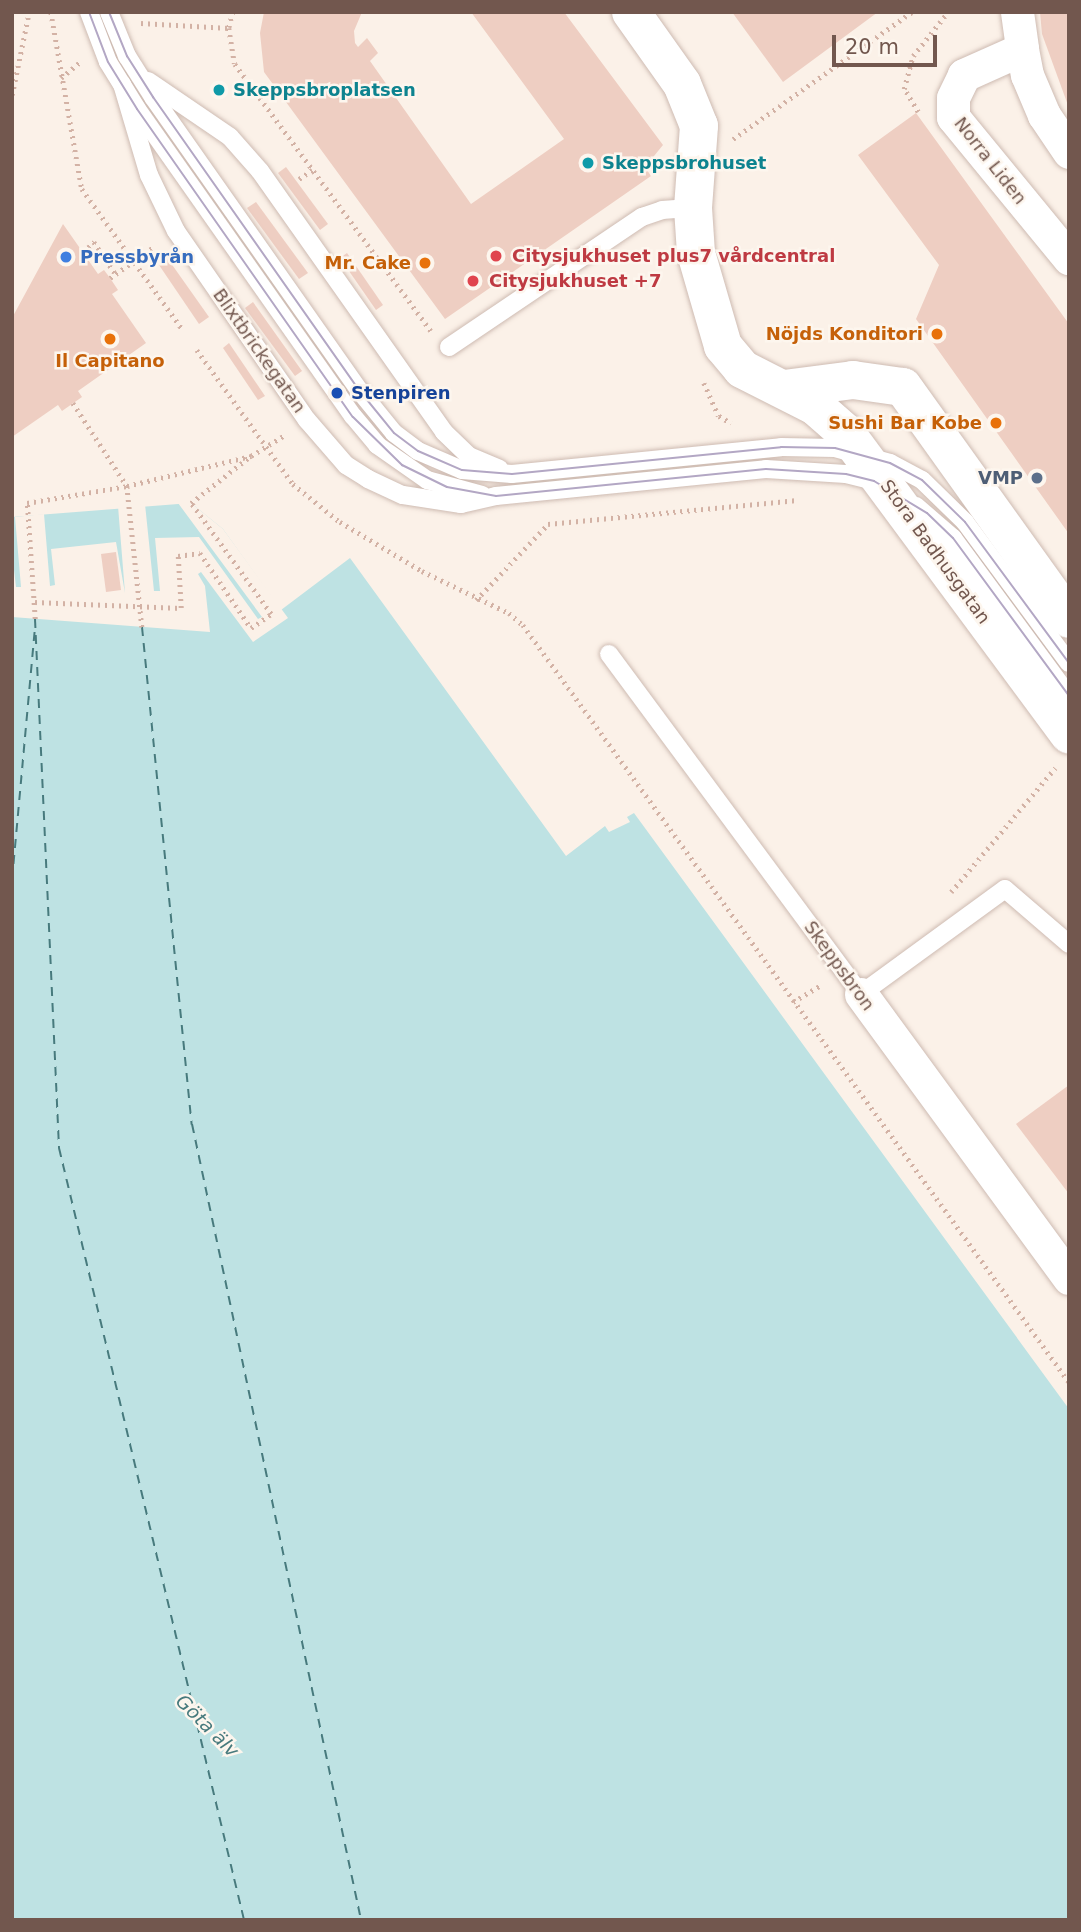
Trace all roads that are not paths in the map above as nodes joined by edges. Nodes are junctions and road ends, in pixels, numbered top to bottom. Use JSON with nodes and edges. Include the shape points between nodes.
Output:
{"nodes":[{"id":1,"x":89,"y":12,"type":"edge"},
{"id":2,"x":109,"y":12,"type":"edge"},
{"id":3,"x":631,"y":12,"type":"edge"},
{"id":4,"x":1017,"y":12,"type":"edge"},
{"id":5,"x":1022,"y":48,"type":"junction"},
{"id":6,"x":138,"y":73,"type":"junction"},
{"id":7,"x":122,"y":84,"type":"junction"},
{"id":8,"x":1069,"y":152,"type":"edge"},
{"id":9,"x":693,"y":208,"type":"junction"},
{"id":10,"x":1069,"y":258,"type":"edge"},
{"id":11,"x":444,"y":345,"type":"road end"},
{"id":12,"x":784,"y":389,"type":"junction"},
{"id":13,"x":877,"y":471,"type":"junction"},
{"id":14,"x":512,"y":474,"type":"junction"},
{"id":15,"x":496,"y":496,"type":"junction"},
{"id":16,"x":1069,"y":619,"type":"edge"},
{"id":17,"x":609,"y":654,"type":"dead end"},
{"id":18,"x":1069,"y":663,"type":"edge"},
{"id":19,"x":1069,"y":696,"type":"edge"},
{"id":20,"x":1064,"y":748,"type":"edge"},
{"id":21,"x":1069,"y":944,"type":"edge"},
{"id":22,"x":852,"y":982,"type":"junction"},
{"id":23,"x":1069,"y":1278,"type":"edge"}],
"edges":[{"from":1,"to":7,"type":"lane","name":"Blixtbrickegatan","via":[[99,44]]},
{"from":2,"to":6,"type":"lane"},
{"from":3,"to":9,"type":"street","name":"Stora Badhusgatan","via":[[692,103],[699,126]]},
{"from":4,"to":5,"type":"street"},
{"from":5,"to":8,"type":"street","via":[[1027,75],[1044,116]]},
{"from":5,"to":10,"type":"street","name":"Norra Liden","via":[[968,70],[953,97],[953,117]]},
{"from":6,"to":14,"type":"lane","via":[[230,137],[260,171],[444,432],[469,456]]},
{"from":6,"to":14,"type":"lane","via":[[359,390],[394,433],[418,451],[462,470]]},
{"from":7,"to":15,"type":"lane","name":"Blixtbrickegatan","via":[[377,445],[427,480],[470,494]]},
{"from":7,"to":15,"type":"lane","name":"Blixtbrickegatan","via":[[149,175],[173,226],[327,446],[346,465],[403,495],[461,504]]},
{"from":9,"to":11,"type":"lane","via":[[642,217]]},
{"from":9,"to":12,"type":"street","name":"Stora Badhusgatan","via":[[696,253],[723,346],[742,369]]},
{"from":12,"to":13,"type":"street","name":"Stora Badhusgatan","via":[[815,406]]},
{"from":12,"to":16,"type":"street","via":[[853,380],[903,387]]},
{"from":13,"to":14,"type":"lane","via":[[835,448],[781,447]]},
{"from":13,"to":15,"type":"lane","name":"Blixtbrickegatan","via":[[846,474],[775,469]]},
{"from":13,"to":18,"type":"lane","via":[[904,469],[939,494],[965,522]]},
{"from":13,"to":19,"type":"lane","via":[[953,538]]},
{"from":13,"to":20,"type":"street","name":"Stora Badhusgatan"},
{"from":17,"to":22,"type":"lane","name":"Skeppsbron"},
{"from":21,"to":22,"type":"lane","via":[[1005,889]]},
{"from":22,"to":23,"type":"street","name":"Skeppsbron"}]}
